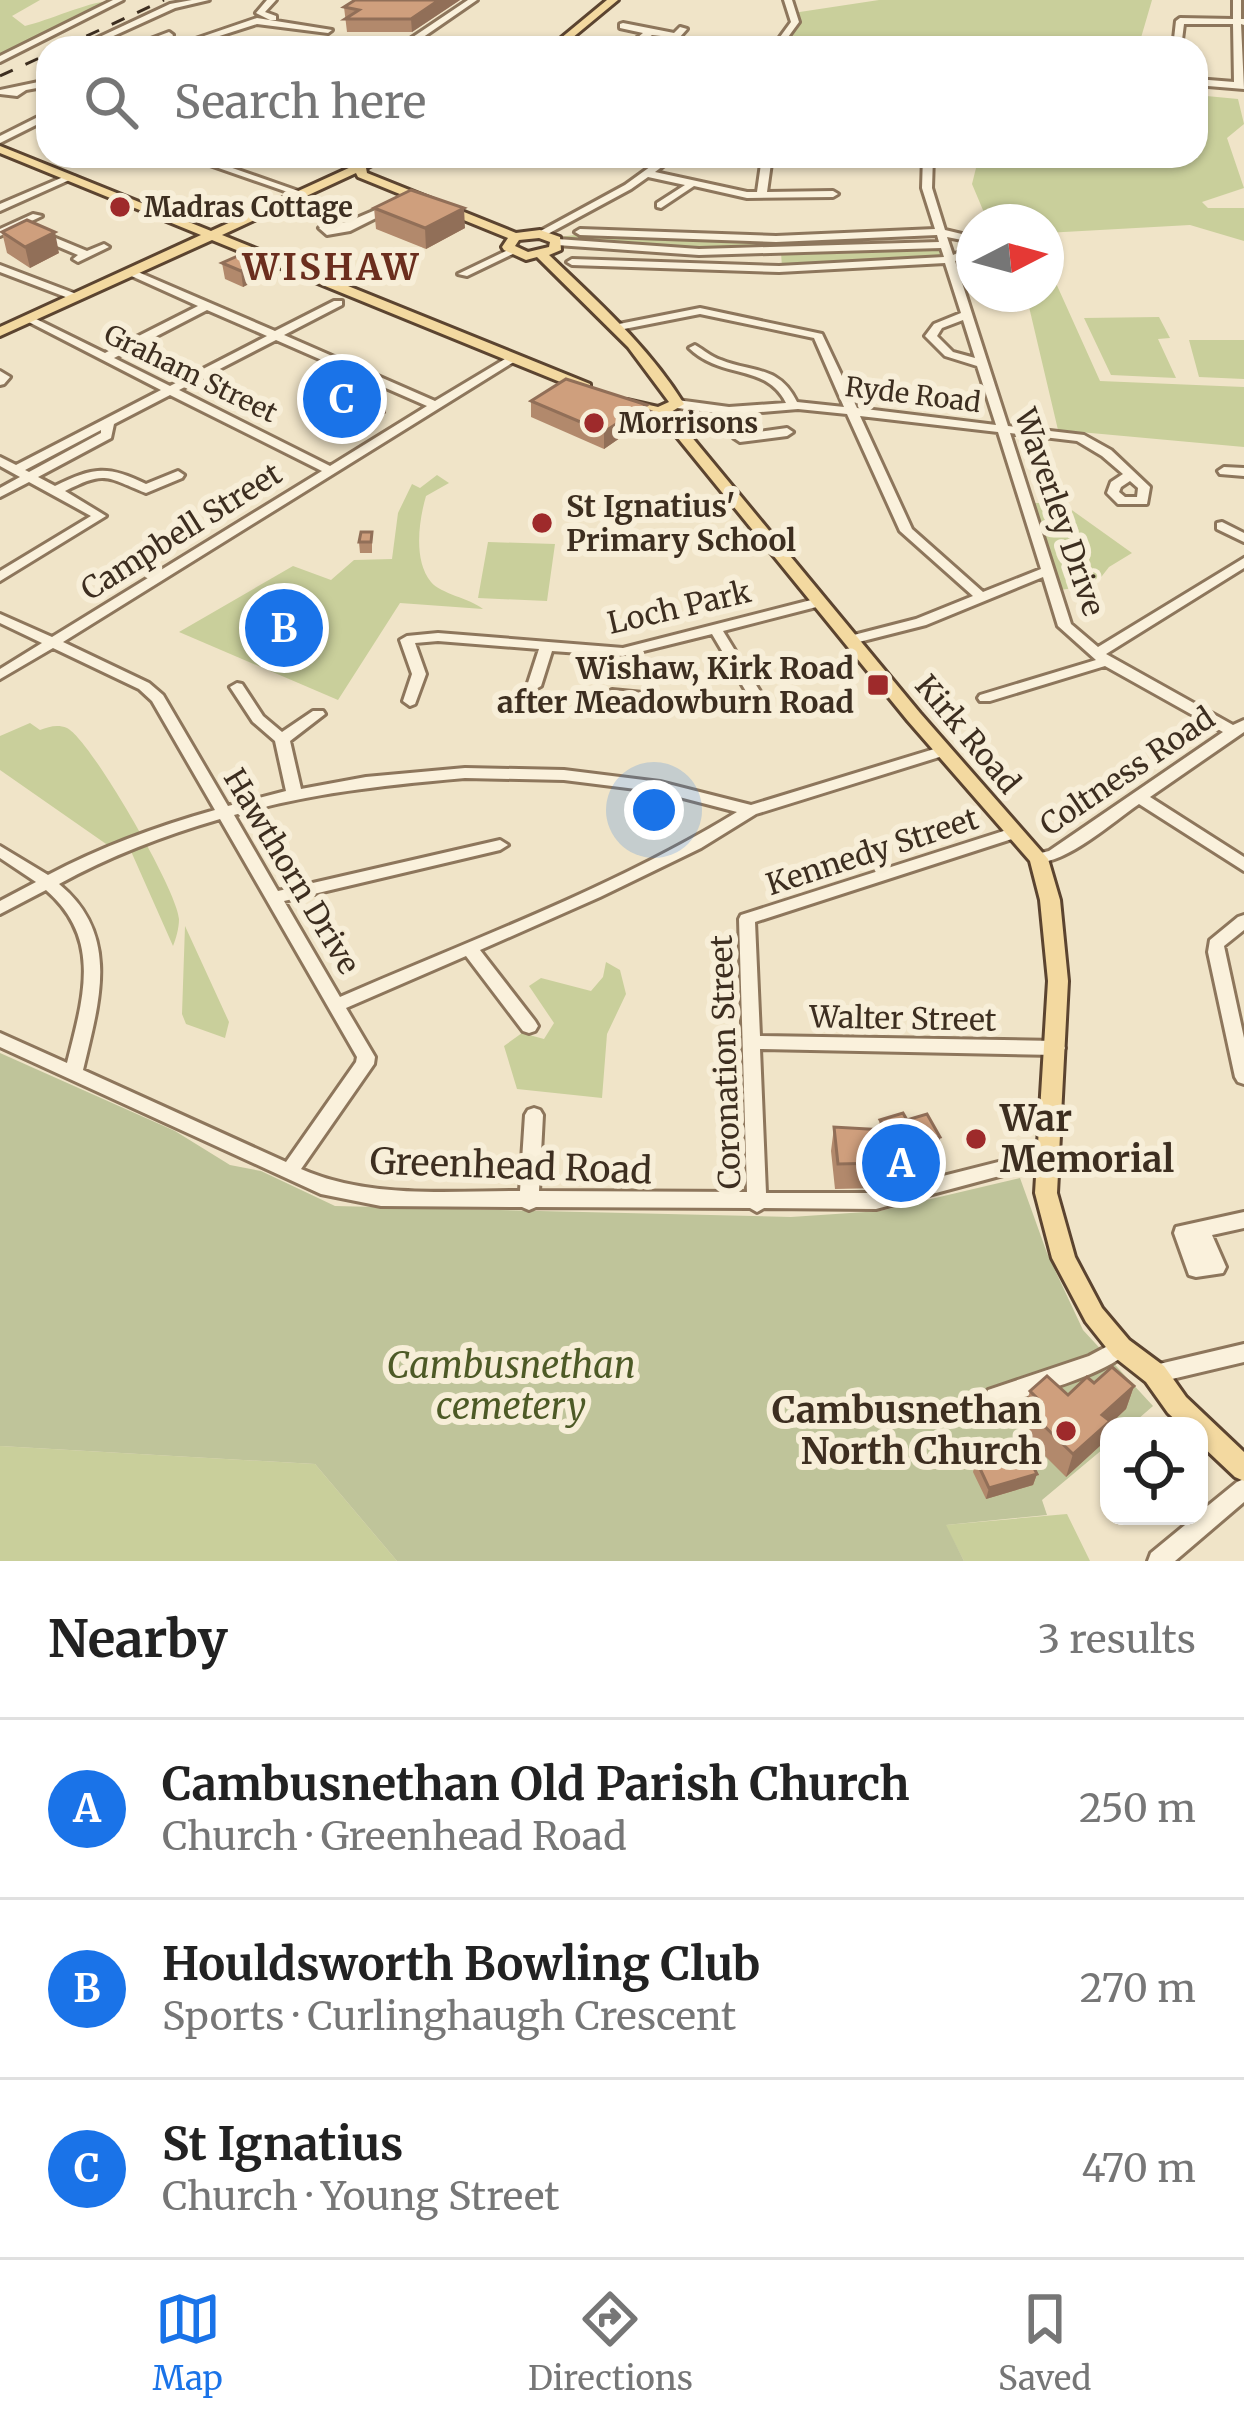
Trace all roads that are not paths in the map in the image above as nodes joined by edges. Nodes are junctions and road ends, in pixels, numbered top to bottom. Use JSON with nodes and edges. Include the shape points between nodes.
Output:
{"nodes":[{"id":1,"x":118,"y":0,"type":"edge"},
{"id":2,"x":205,"y":0,"type":"edge"},
{"id":3,"x":272,"y":0,"type":"edge"},
{"id":4,"x":473,"y":0,"type":"edge"},
{"id":5,"x":613,"y":0,"type":"edge"},
{"id":6,"x":788,"y":0,"type":"edge"},
{"id":7,"x":1237,"y":0,"type":"edge"},
{"id":8,"x":273,"y":18,"type":"dead end"},
{"id":9,"x":1240,"y":22,"type":"edge"},
{"id":10,"x":623,"y":26,"type":"dead end"},
{"id":11,"x":683,"y":29,"type":"dead end"},
{"id":12,"x":328,"y":30,"type":"dead end"},
{"id":13,"x":650,"y":32,"type":"junction"},
{"id":14,"x":169,"y":35,"type":"dead end"},
{"id":15,"x":46,"y":36,"type":"edge"},
{"id":16,"x":107,"y":36,"type":"edge"},
{"id":17,"x":166,"y":36,"type":"edge"},
{"id":18,"x":210,"y":36,"type":"edge"},
{"id":19,"x":418,"y":36,"type":"edge"},
{"id":20,"x":570,"y":36,"type":"edge"},
{"id":21,"x":645,"y":36,"type":"edge"},
{"id":22,"x":785,"y":36,"type":"edge"},
{"id":23,"x":1178,"y":36,"type":"edge"},
{"id":24,"x":36,"y":41,"type":"edge"},
{"id":25,"x":1241,"y":44,"type":"edge"},
{"id":26,"x":0,"y":59,"type":"edge"},
{"id":27,"x":1208,"y":83,"type":"edge"},
{"id":28,"x":36,"y":85,"type":"edge"},
{"id":29,"x":1241,"y":86,"type":"edge"},
{"id":30,"x":23,"y":88,"type":"dead end"},
{"id":31,"x":36,"y":122,"type":"edge"},
{"id":32,"x":0,"y":140,"type":"edge"},
{"id":33,"x":0,"y":149,"type":"edge"},
{"id":34,"x":36,"y":163,"type":"edge"},
{"id":35,"x":48,"y":168,"type":"edge"},
{"id":36,"x":225,"y":168,"type":"edge"},
{"id":37,"x":349,"y":168,"type":"edge"},
{"id":38,"x":361,"y":168,"type":"edge"},
{"id":39,"x":657,"y":168,"type":"edge"},
{"id":40,"x":765,"y":168,"type":"edge"},
{"id":41,"x":928,"y":168,"type":"edge"},
{"id":42,"x":650,"y":174,"type":"junction"},
{"id":43,"x":71,"y":177,"type":"junction"},
{"id":44,"x":689,"y":185,"type":"junction"},
{"id":45,"x":302,"y":194,"type":"junction"},
{"id":46,"x":833,"y":194,"type":"dead end"},
{"id":47,"x":404,"y":195,"type":"junction"},
{"id":48,"x":760,"y":196,"type":"junction"},
{"id":49,"x":661,"y":205,"type":"dead end"},
{"id":50,"x":0,"y":208,"type":"edge"},
{"id":51,"x":38,"y":216,"type":"dead end"},
{"id":52,"x":17,"y":226,"type":"junction"},
{"id":53,"x":346,"y":227,"type":"dead end"},
{"id":54,"x":580,"y":232,"type":"dead end"},
{"id":55,"x":0,"y":233,"type":"edge"},
{"id":56,"x":540,"y":234,"type":"junction"},
{"id":57,"x":211,"y":235,"type":"junction"},
{"id":58,"x":557,"y":242,"type":"junction"},
{"id":59,"x":956,"y":242,"type":"edge"},
{"id":60,"x":513,"y":244,"type":"junction"},
{"id":61,"x":777,"y":245,"type":"junction"},
{"id":62,"x":945,"y":246,"type":"junction"},
{"id":63,"x":104,"y":247,"type":"dead end"},
{"id":64,"x":956,"y":247,"type":"edge"},
{"id":65,"x":542,"y":255,"type":"junction"},
{"id":66,"x":572,"y":262,"type":"dead end"},
{"id":67,"x":0,"y":268,"type":"edge"},
{"id":68,"x":779,"y":269,"type":"junction"},
{"id":69,"x":130,"y":272,"type":"junction"},
{"id":70,"x":463,"y":274,"type":"dead end"},
{"id":71,"x":75,"y":297,"type":"junction"},
{"id":72,"x":338,"y":303,"type":"dead end"},
{"id":73,"x":206,"y":306,"type":"junction"},
{"id":74,"x":965,"y":315,"type":"junction"},
{"id":75,"x":28,"y":320,"type":"junction"},
{"id":76,"x":619,"y":327,"type":"junction"},
{"id":77,"x":0,"y":332,"type":"edge"},
{"id":78,"x":275,"y":335,"type":"junction"},
{"id":79,"x":695,"y":348,"type":"dead end"},
{"id":80,"x":105,"y":358,"type":"junction"},
{"id":81,"x":514,"y":358,"type":"junction"},
{"id":82,"x":982,"y":364,"type":"junction"},
{"id":83,"x":171,"y":390,"type":"junction"},
{"id":84,"x":606,"y":396,"type":"edge"},
{"id":85,"x":662,"y":404,"type":"junction"},
{"id":86,"x":794,"y":405,"type":"junction"},
{"id":87,"x":436,"y":406,"type":"junction"},
{"id":88,"x":729,"y":411,"type":"junction"},
{"id":89,"x":852,"y":411,"type":"junction"},
{"id":90,"x":1001,"y":429,"type":"junction"},
{"id":91,"x":788,"y":432,"type":"dead end"},
{"id":92,"x":0,"y":461,"type":"edge"},
{"id":93,"x":1225,"y":470,"type":"dead end"},
{"id":94,"x":332,"y":471,"type":"junction"},
{"id":95,"x":1244,"y":472,"type":"edge"},
{"id":96,"x":23,"y":473,"type":"junction"},
{"id":97,"x":178,"y":475,"type":"dead end"},
{"id":98,"x":1131,"y":476,"type":"dead end"},
{"id":99,"x":0,"y":490,"type":"edge"},
{"id":100,"x":56,"y":491,"type":"junction"},
{"id":101,"x":1222,"y":526,"type":"dead end"},
{"id":102,"x":1244,"y":538,"type":"edge"},
{"id":103,"x":1244,"y":562,"type":"edge"},
{"id":104,"x":1045,"y":572,"type":"junction"},
{"id":105,"x":0,"y":577,"type":"edge"},
{"id":106,"x":980,"y":596,"type":"junction"},
{"id":107,"x":818,"y":602,"type":"junction"},
{"id":108,"x":0,"y":618,"type":"edge"},
{"id":109,"x":716,"y":628,"type":"junction"},
{"id":110,"x":851,"y":640,"type":"junction"},
{"id":111,"x":52,"y":642,"type":"junction"},
{"id":112,"x":546,"y":649,"type":"junction"},
{"id":113,"x":1102,"y":657,"type":"junction"},
{"id":114,"x":0,"y":675,"type":"edge"},
{"id":115,"x":534,"y":686,"type":"dead end"},
{"id":116,"x":236,"y":687,"type":"dead end"},
{"id":117,"x":612,"y":695,"type":"dead end"},
{"id":118,"x":985,"y":698,"type":"dead end"},
{"id":119,"x":410,"y":701,"type":"dead end"},
{"id":120,"x":318,"y":714,"type":"dead end"},
{"id":121,"x":1239,"y":729,"type":"edge"},
{"id":122,"x":283,"y":739,"type":"junction"},
{"id":123,"x":944,"y":751,"type":"junction"},
{"id":124,"x":295,"y":797,"type":"junction"},
{"id":125,"x":1141,"y":798,"type":"junction"},
{"id":126,"x":751,"y":810,"type":"junction"},
{"id":127,"x":226,"y":812,"type":"junction"},
{"id":128,"x":1013,"y":833,"type":"junction"},
{"id":129,"x":500,"y":844,"type":"dead end"},
{"id":130,"x":0,"y":851,"type":"edge"},
{"id":131,"x":1039,"y":859,"type":"junction"},
{"id":132,"x":1244,"y":865,"type":"edge"},
{"id":133,"x":50,"y":882,"type":"junction"},
{"id":134,"x":274,"y":898,"type":"junction"},
{"id":135,"x":0,"y":908,"type":"edge"},
{"id":136,"x":747,"y":919,"type":"joint"},
{"id":137,"x":1244,"y":921,"type":"edge"},
{"id":138,"x":471,"y":950,"type":"junction"},
{"id":139,"x":339,"y":1004,"type":"junction"},
{"id":140,"x":529,"y":1026,"type":"dead end"},
{"id":141,"x":0,"y":1040,"type":"edge"},
{"id":142,"x":750,"y":1042,"type":"junction"},
{"id":143,"x":1056,"y":1048,"type":"junction"},
{"id":144,"x":73,"y":1073,"type":"junction"},
{"id":145,"x":1244,"y":1077,"type":"edge"},
{"id":146,"x":534,"y":1115,"type":"dead end"},
{"id":147,"x":1046,"y":1157,"type":"junction"},
{"id":148,"x":290,"y":1172,"type":"junction"},
{"id":149,"x":529,"y":1202,"type":"junction"},
{"id":150,"x":757,"y":1204,"type":"junction"},
{"id":151,"x":1244,"y":1220,"type":"edge"},
{"id":152,"x":1201,"y":1232,"type":"dead end"},
{"id":153,"x":1121,"y":1348,"type":"junction"},
{"id":154,"x":1244,"y":1353,"type":"edge"},
{"id":155,"x":1155,"y":1374,"type":"junction"},
{"id":156,"x":995,"y":1397,"type":"dead end"},
{"id":157,"x":1244,"y":1469,"type":"edge"},
{"id":158,"x":1244,"y":1489,"type":"edge"},
{"id":159,"x":1159,"y":1561,"type":"edge"}],
"edges":[{"from":1,"to":15,"type":"street"},
{"from":2,"to":16,"type":"street"},
{"from":3,"to":8,"type":"street","via":[[260,13]]},
{"from":4,"to":19,"type":"street"},
{"from":5,"to":20,"type":"main road"},
{"from":6,"to":22,"type":"street","via":[[795,22]]},
{"from":7,"to":9,"type":"street"},
{"from":9,"to":23,"type":"street","via":[[1180,21]]},
{"from":9,"to":25,"type":"street"},
{"from":10,"to":13,"type":"street"},
{"from":11,"to":13,"type":"street","via":[[676,36]]},
{"from":12,"to":18,"type":"street","via":[[257,21]]},
{"from":13,"to":21,"type":"street"},
{"from":14,"to":17,"type":"street"},
{"from":24,"to":26,"type":"street"},
{"from":25,"to":29,"type":"street"},
{"from":27,"to":29,"type":"street"},
{"from":28,"to":30,"type":"street"},
{"from":31,"to":32,"type":"street"},
{"from":33,"to":34,"type":"main road"},
{"from":35,"to":43,"type":"main road"},
{"from":36,"to":45,"type":"street"},
{"from":37,"to":45,"type":"main road"},
{"from":38,"to":47,"type":"main road"},
{"from":39,"to":42,"type":"street"},
{"from":40,"to":48,"type":"street"},
{"from":41,"to":62,"type":"street","name":"Waverley Drive"},
{"from":42,"to":44,"type":"street"},
{"from":42,"to":56,"type":"street"},
{"from":43,"to":50,"type":"street"},
{"from":43,"to":57,"type":"main road"},
{"from":44,"to":48,"type":"street"},
{"from":44,"to":49,"type":"street"},
{"from":45,"to":57,"type":"main road"},
{"from":46,"to":48,"type":"street"},
{"from":47,"to":53,"type":"street"},
{"from":47,"to":60,"type":"main road"},
{"from":51,"to":52,"type":"street"},
{"from":52,"to":55,"type":"street"},
{"from":52,"to":63,"type":"street","via":[[81,258]]},
{"from":54,"to":61,"type":"street"},
{"from":56,"to":58,"type":"main road"},
{"from":56,"to":60,"type":"main road"},
{"from":57,"to":69,"type":"main road"},
{"from":57,"to":81,"type":"main road"},
{"from":58,"to":61,"type":"street","via":[[610,249]]},
{"from":58,"to":65,"type":"main road"},
{"from":59,"to":62,"type":"street"},
{"from":60,"to":65,"type":"main road"},
{"from":60,"to":70,"type":"street"},
{"from":61,"to":62,"type":"street"},
{"from":61,"to":68,"type":"street"},
{"from":62,"to":64,"type":"street"},
{"from":62,"to":68,"type":"street"},
{"from":62,"to":74,"type":"street","name":"Waverley Drive"},
{"from":65,"to":76,"type":"main road"},
{"from":66,"to":68,"type":"street"},
{"from":67,"to":71,"type":"street"},
{"from":69,"to":71,"type":"main road"},
{"from":69,"to":73,"type":"street"},
{"from":71,"to":75,"type":"main road"},
{"from":72,"to":78,"type":"street"},
{"from":73,"to":78,"type":"street"},
{"from":73,"to":80,"type":"street"},
{"from":74,"to":82,"type":"street","name":"Waverley Drive"},
{"from":74,"to":82,"type":"street","via":[[931,336],[949,353]]},
{"from":75,"to":77,"type":"main road"},
{"from":75,"to":80,"type":"street","name":"Graham Street"},
{"from":76,"to":85,"type":"main road","via":[[654,370]]},
{"from":76,"to":89,"type":"street","via":[[700,311],[818,336]]},
{"from":78,"to":83,"type":"street"},
{"from":78,"to":87,"type":"street"},
{"from":79,"to":86,"type":"street","via":[[717,365],[782,383]]},
{"from":80,"to":83,"type":"street","name":"Graham Street"},
{"from":81,"to":84,"type":"main road"},
{"from":81,"to":87,"type":"street","name":"Campbell Street"},
{"from":82,"to":90,"type":"street","name":"Waverley Drive"},
{"from":83,"to":94,"type":"street","name":"Graham Street"},
{"from":83,"to":96,"type":"street","via":[[108,422],[107,435]]},
{"from":85,"to":88,"type":"street","name":"Ryde Road"},
{"from":85,"to":107,"type":"main road","name":"Kirk Road"},
{"from":86,"to":88,"type":"street","name":"Ryde Road"},
{"from":86,"to":89,"type":"street","name":"Ryde Road"},
{"from":87,"to":94,"type":"street","name":"Campbell Street"},
{"from":88,"to":91,"type":"street","via":[[740,438]]},
{"from":89,"to":90,"type":"street","name":"Ryde Road"},
{"from":89,"to":106,"type":"street","via":[[906,531]]},
{"from":90,"to":98,"type":"street","name":"Ryde Road","via":[[1088,440]]},
{"from":90,"to":104,"type":"street","name":"Waverley Drive"},
{"from":92,"to":96,"type":"street"},
{"from":93,"to":95,"type":"street"},
{"from":94,"to":111,"type":"street","name":"Campbell Street"},
{"from":96,"to":99,"type":"street"},
{"from":96,"to":100,"type":"street"},
{"from":97,"to":100,"type":"street","via":[[146,489],[97,470]]},
{"from":100,"to":105,"type":"street","via":[[97,512],[98,520]]},
{"from":101,"to":102,"type":"street"},
{"from":103,"to":113,"type":"street"},
{"from":104,"to":106,"type":"street"},
{"from":104,"to":113,"type":"street","name":"Waverley Drive","via":[[1065,626]]},
{"from":106,"to":110,"type":"street"},
{"from":107,"to":109,"type":"street","name":"Loch Park"},
{"from":107,"to":110,"type":"main road","name":"Kirk Road"},
{"from":108,"to":111,"type":"street","name":"Hawthorn Drive"},
{"from":109,"to":112,"type":"street","name":"Loch Park","via":[[623,652]]},
{"from":109,"to":117,"type":"street","via":[[752,700],[739,706]]},
{"from":110,"to":123,"type":"main road","name":"Kirk Road"},
{"from":111,"to":114,"type":"street","name":"Campbell Street"},
{"from":111,"to":127,"type":"street","name":"Hawthorn Drive","via":[[158,698]]},
{"from":112,"to":115,"type":"street"},
{"from":112,"to":119,"type":"street","name":"Loch Park","via":[[407,640],[419,674]]},
{"from":113,"to":118,"type":"street"},
{"from":113,"to":121,"type":"street","name":"Waverley Drive"},
{"from":116,"to":122,"type":"street"},
{"from":120,"to":122,"type":"street"},
{"from":121,"to":125,"type":"street","name":"Coltness Road"},
{"from":122,"to":124,"type":"street"},
{"from":123,"to":126,"type":"street"},
{"from":123,"to":128,"type":"main road","name":"Kirk Road"},
{"from":124,"to":126,"type":"street","via":[[422,774],[505,770],[643,782]]},
{"from":124,"to":127,"type":"street"},
{"from":125,"to":131,"type":"street","name":"Coltness Road"},
{"from":125,"to":132,"type":"street"},
{"from":126,"to":138,"type":"street"},
{"from":127,"to":133,"type":"street","via":[[134,842]]},
{"from":127,"to":134,"type":"street","name":"Hawthorn Drive"},
{"from":128,"to":131,"type":"main road","name":"Kirk Road"},
{"from":128,"to":136,"type":"street","name":"Kennedy Street"},
{"from":129,"to":134,"type":"street"},
{"from":130,"to":133,"type":"street"},
{"from":131,"to":143,"type":"main road","via":[[1056,946]]},
{"from":133,"to":135,"type":"street"},
{"from":133,"to":144,"type":"street","via":[[74,903],[96,971]]},
{"from":134,"to":139,"type":"street","name":"Hawthorn Drive"},
{"from":136,"to":142,"type":"street","name":"Coronation Street"},
{"from":137,"to":145,"type":"street","via":[[1216,952]]},
{"from":138,"to":139,"type":"street"},
{"from":138,"to":140,"type":"street"},
{"from":139,"to":148,"type":"street","name":"Hawthorn Drive","via":[[364,1064]]},
{"from":141,"to":144,"type":"street","name":"Greenhead Road"},
{"from":142,"to":143,"type":"street","name":"Walter Street"},
{"from":142,"to":150,"type":"street","name":"Coronation Street"},
{"from":143,"to":147,"type":"main road"},
{"from":144,"to":148,"type":"street","name":"Greenhead Road"},
{"from":146,"to":149,"type":"street"},
{"from":147,"to":150,"type":"street","name":"Greenhead Road","via":[[876,1201]]},
{"from":147,"to":153,"type":"main road","via":[[1046,1193],[1064,1258]]},
{"from":148,"to":149,"type":"street","name":"Greenhead Road","via":[[364,1196]]},
{"from":149,"to":150,"type":"street","name":"Greenhead Road"},
{"from":151,"to":152,"type":"street"},
{"from":153,"to":155,"type":"main road"},
{"from":153,"to":156,"type":"street"},
{"from":154,"to":155,"type":"street"},
{"from":155,"to":157,"type":"main road"},
{"from":158,"to":159,"type":"street"}]}
